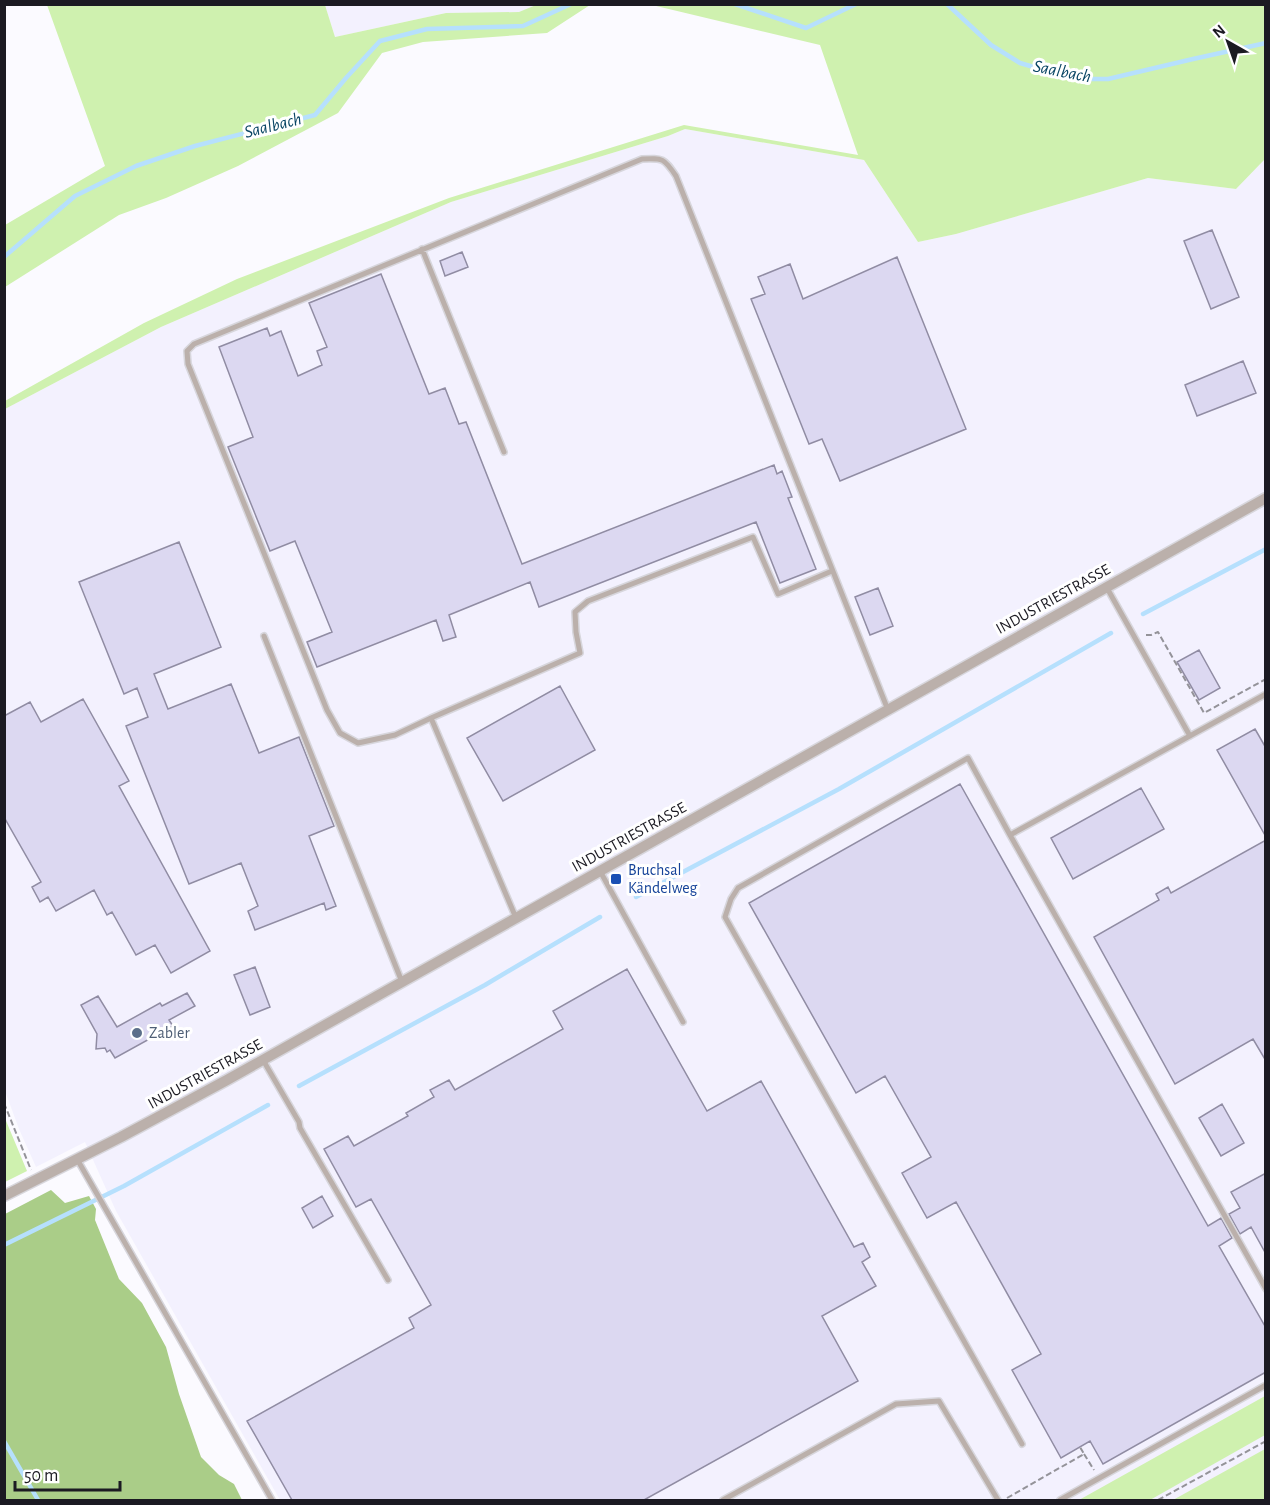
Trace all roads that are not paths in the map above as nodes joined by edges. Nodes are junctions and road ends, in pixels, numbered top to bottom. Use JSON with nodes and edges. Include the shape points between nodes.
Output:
{"nodes":[{"id":1,"x":422,"y":249,"type":"junction"},
{"id":2,"x":504,"y":452,"type":"dead end"},
{"id":3,"x":1266,"y":498,"type":"edge"},
{"id":4,"x":832,"y":571,"type":"junction"},
{"id":5,"x":1106,"y":586,"type":"junction"},
{"id":6,"x":264,"y":636,"type":"dead end"},
{"id":7,"x":1266,"y":694,"type":"edge"},
{"id":8,"x":888,"y":710,"type":"junction"},
{"id":9,"x":430,"y":718,"type":"junction"},
{"id":10,"x":1190,"y":736,"type":"junction"},
{"id":11,"x":1010,"y":835,"type":"junction"},
{"id":12,"x":600,"y":871,"type":"junction"},
{"id":13,"x":516,"y":918,"type":"junction"},
{"id":14,"x":402,"y":982,"type":"junction"},
{"id":15,"x":682,"y":1022,"type":"dead end"},
{"id":16,"x":263,"y":1060,"type":"junction"},
{"id":17,"x":77,"y":1159,"type":"junction"},
{"id":18,"x":4,"y":1196,"type":"edge"},
{"id":19,"x":388,"y":1280,"type":"dead end"},
{"id":20,"x":1266,"y":1289,"type":"edge"},
{"id":21,"x":1266,"y":1385,"type":"edge"},
{"id":22,"x":1022,"y":1444,"type":"dead end"},
{"id":23,"x":272,"y":1500,"type":"edge"},
{"id":24,"x":723,"y":1500,"type":"edge"},
{"id":25,"x":1000,"y":1500,"type":"edge"},
{"id":26,"x":1060,"y":1500,"type":"edge"}],
"edges":[{"from":1,"to":2,"type":"lane"},
{"from":1,"to":4,"type":"lane","via":[[642,159],[658,159],[668,164]]},
{"from":1,"to":9,"type":"lane","via":[[194,344],[187,351],[188,364],[327,710],[340,733],[357,743],[395,735]]},
{"from":3,"to":5,"type":"street","name":"INDUSTRIESTRASSE"},
{"from":4,"to":8,"type":"lane"},
{"from":4,"to":9,"type":"lane","via":[[778,594],[753,537],[588,601],[575,612],[580,653]]},
{"from":5,"to":8,"type":"street","name":"INDUSTRIESTRASSE"},
{"from":5,"to":10,"type":"lane"},
{"from":6,"to":14,"type":"lane"},
{"from":7,"to":10,"type":"lane"},
{"from":8,"to":12,"type":"street","name":"INDUSTRIESTRASSE"},
{"from":9,"to":13,"type":"lane"},
{"from":10,"to":11,"type":"lane"},
{"from":11,"to":20,"type":"lane"},
{"from":11,"to":22,"type":"lane","via":[[968,758],[738,888],[725,916]]},
{"from":12,"to":13,"type":"street","name":"INDUSTRIESTRASSE"},
{"from":12,"to":15,"type":"lane"},
{"from":13,"to":14,"type":"street","name":"INDUSTRIESTRASSE"},
{"from":14,"to":16,"type":"street","name":"INDUSTRIESTRASSE"},
{"from":16,"to":17,"type":"street","name":"INDUSTRIESTRASSE"},
{"from":16,"to":19,"type":"lane"},
{"from":17,"to":18,"type":"street","name":"INDUSTRIESTRASSE"},
{"from":17,"to":23,"type":"lane"},
{"from":21,"to":26,"type":"lane"},
{"from":24,"to":25,"type":"lane","via":[[896,1404],[939,1401]]}]}
